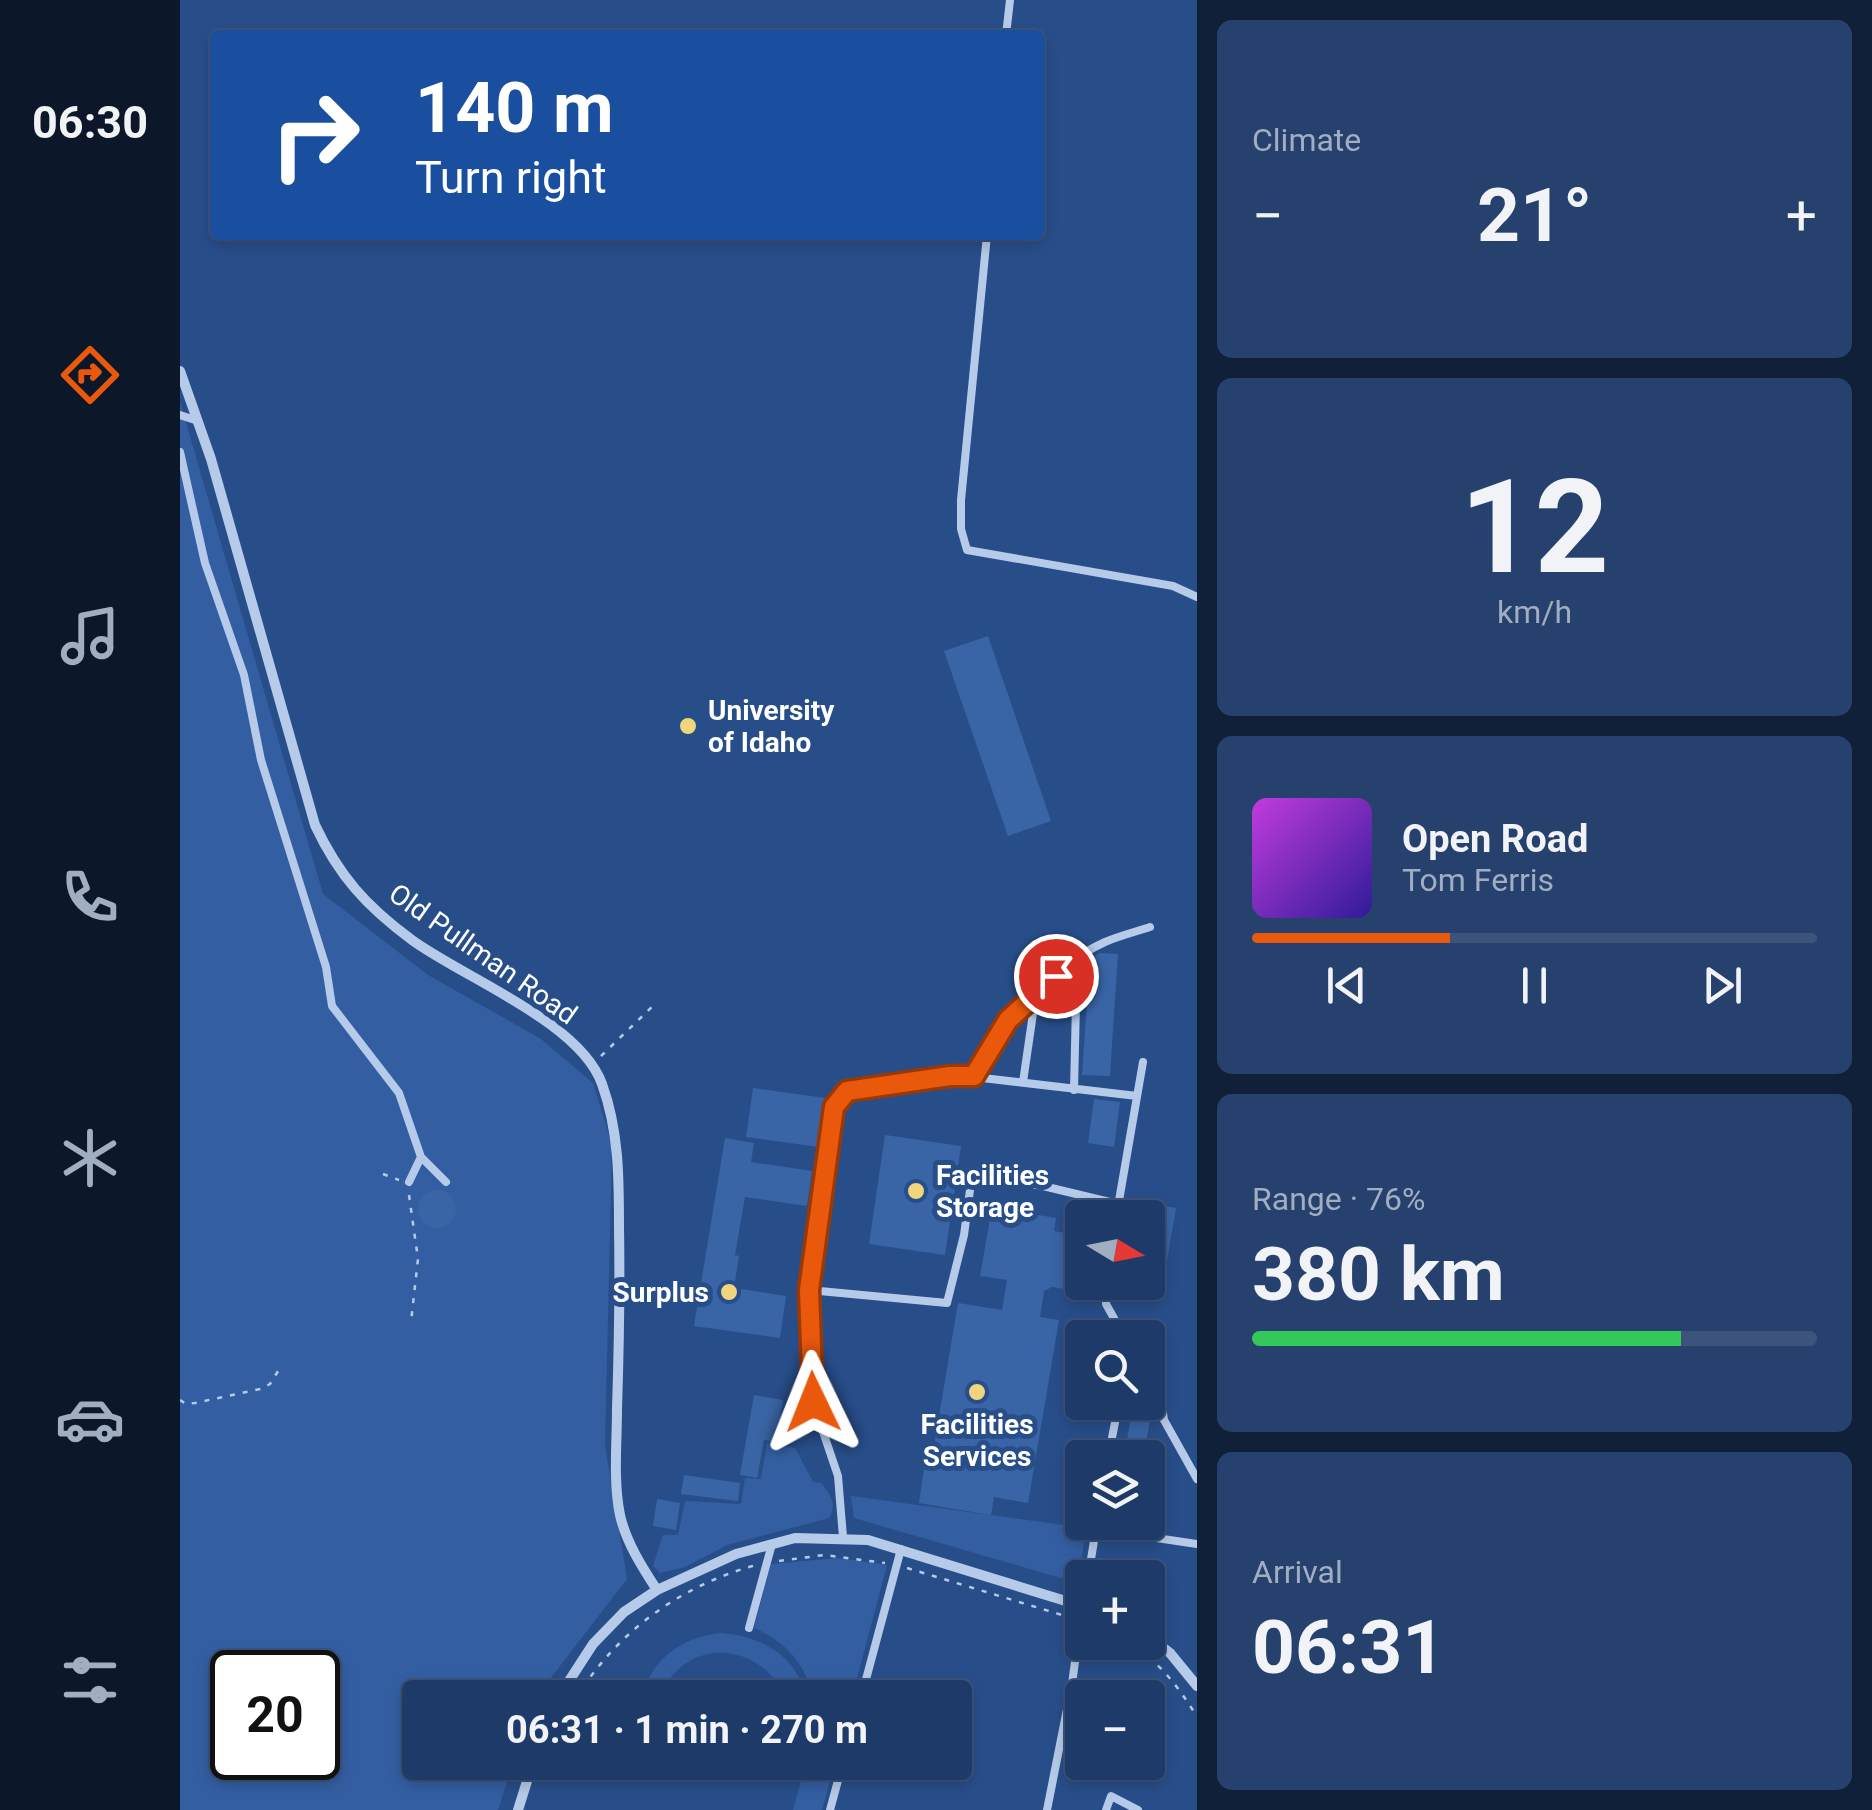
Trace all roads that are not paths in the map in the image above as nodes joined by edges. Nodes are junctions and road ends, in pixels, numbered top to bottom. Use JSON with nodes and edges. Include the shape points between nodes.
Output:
{"nodes":[{"id":1,"x":1010,"y":0,"type":"edge"},
{"id":2,"x":1007,"y":30,"type":"edge"},
{"id":3,"x":986,"y":240,"type":"edge"},
{"id":4,"x":180,"y":370,"type":"edge"},
{"id":5,"x":180,"y":416,"type":"edge"},
{"id":6,"x":198,"y":421,"type":"junction"},
{"id":7,"x":180,"y":452,"type":"edge"},
{"id":8,"x":1197,"y":597,"type":"edge"},
{"id":9,"x":1150,"y":927,"type":"dead end"},
{"id":10,"x":1077,"y":960,"type":"junction"},
{"id":11,"x":1036,"y":992,"type":"junction"},
{"id":12,"x":1144,"y":1062,"type":"dead end"},
{"id":13,"x":974,"y":1076,"type":"junction"},
{"id":14,"x":1023,"y":1082,"type":"junction"},
{"id":15,"x":1074,"y":1090,"type":"junction"},
{"id":16,"x":1138,"y":1096,"type":"junction"},
{"id":17,"x":421,"y":1157,"type":"junction"},
{"id":18,"x":409,"y":1182,"type":"road end"},
{"id":19,"x":446,"y":1182,"type":"dead end"},
{"id":20,"x":1101,"y":1200,"type":"edge"},
{"id":21,"x":1119,"y":1200,"type":"edge"},
{"id":22,"x":809,"y":1290,"type":"junction"},
{"id":23,"x":1164,"y":1420,"type":"edge"},
{"id":24,"x":1197,"y":1479,"type":"edge"},
{"id":25,"x":843,"y":1538,"type":"junction"},
{"id":26,"x":1165,"y":1538,"type":"edge"},
{"id":27,"x":772,"y":1544,"type":"junction"},
{"id":28,"x":1197,"y":1544,"type":"edge"},
{"id":29,"x":901,"y":1549,"type":"junction"},
{"id":30,"x":657,"y":1590,"type":"junction"},
{"id":31,"x":1065,"y":1602,"type":"edge"},
{"id":32,"x":749,"y":1628,"type":"dead end"},
{"id":33,"x":1165,"y":1649,"type":"edge"},
{"id":34,"x":1075,"y":1660,"type":"edge"},
{"id":35,"x":570,"y":1680,"type":"edge"},
{"id":36,"x":865,"y":1680,"type":"edge"},
{"id":37,"x":1197,"y":1686,"type":"edge"},
{"id":38,"x":527,"y":1780,"type":"edge"},
{"id":39,"x":838,"y":1780,"type":"edge"},
{"id":40,"x":518,"y":1810,"type":"edge"},
{"id":41,"x":830,"y":1810,"type":"edge"},
{"id":42,"x":1047,"y":1810,"type":"edge"},
{"id":43,"x":1106,"y":1810,"type":"edge"},
{"id":44,"x":1138,"y":1810,"type":"edge"}],
"edges":[{"from":1,"to":2,"type":"lane"},
{"from":3,"to":8,"type":"lane","via":[[960,500],[967,550],[1173,586]]},
{"from":4,"to":6,"type":"street","name":"Old Pullman Road"},
{"from":5,"to":6,"type":"lane"},
{"from":6,"to":30,"type":"street","name":"Old Pullman Road","via":[[315,825],[334,864],[412,940],[556,1029],[602,1082],[616,1133],[620,1516]]},
{"from":7,"to":17,"type":"lane","via":[[205,563],[244,675],[261,760],[326,967],[332,1006],[399,1093]]},
{"from":9,"to":10,"type":"lane"},
{"from":10,"to":11,"type":"lane"},
{"from":10,"to":15,"type":"lane"},
{"from":11,"to":13,"type":"lane","via":[[1008,1020]]},
{"from":11,"to":14,"type":"lane"},
{"from":12,"to":16,"type":"lane"},
{"from":13,"to":14,"type":"lane"},
{"from":13,"to":22,"type":"lane","via":[[847,1091],[834,1107]]},
{"from":14,"to":15,"type":"lane"},
{"from":15,"to":16,"type":"lane"},
{"from":16,"to":21,"type":"lane"},
{"from":17,"to":18,"type":"lane"},
{"from":17,"to":19,"type":"lane"},
{"from":20,"to":22,"type":"lane","via":[[972,1175],[947,1303]]},
{"from":22,"to":25,"type":"lane","via":[[813,1402],[838,1476]]},
{"from":23,"to":24,"type":"lane"},
{"from":25,"to":27,"type":"street"},
{"from":25,"to":29,"type":"street"},
{"from":26,"to":28,"type":"lane"},
{"from":27,"to":30,"type":"street"},
{"from":27,"to":32,"type":"lane"},
{"from":29,"to":31,"type":"street"},
{"from":29,"to":36,"type":"lane"},
{"from":30,"to":35,"type":"street","via":[[624,1612]]},
{"from":33,"to":37,"type":"street"},
{"from":34,"to":42,"type":"lane"},
{"from":38,"to":40,"type":"street"},
{"from":39,"to":41,"type":"lane"},
{"from":43,"to":44,"type":"lane","via":[[1111,1796]]}]}
